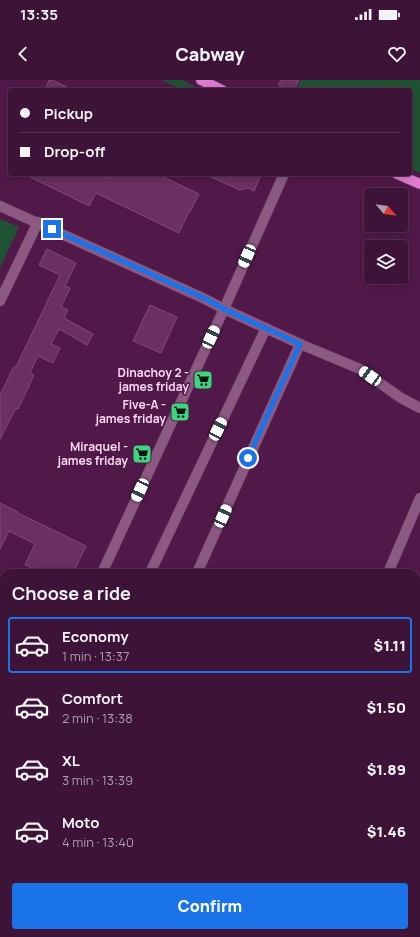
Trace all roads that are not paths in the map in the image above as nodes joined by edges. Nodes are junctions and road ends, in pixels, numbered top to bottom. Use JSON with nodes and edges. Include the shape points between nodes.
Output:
{"nodes":[{"id":1,"x":201,"y":80,"type":"edge"},
{"id":2,"x":218,"y":88,"type":"edge"},
{"id":3,"x":283,"y":176,"type":"edge"},
{"id":4,"x":402,"y":176,"type":"edge"},
{"id":5,"x":420,"y":184,"type":"edge"},
{"id":6,"x":0,"y":206,"type":"edge"},
{"id":7,"x":38,"y":222,"type":"junction"},
{"id":8,"x":0,"y":300,"type":"edge"},
{"id":9,"x":224,"y":309,"type":"junction"},
{"id":10,"x":266,"y":328,"type":"junction"},
{"id":11,"x":300,"y":344,"type":"junction"},
{"id":12,"x":420,"y":408,"type":"edge"},
{"id":13,"x":420,"y":498,"type":"edge"},
{"id":14,"x":104,"y":569,"type":"edge"},
{"id":15,"x":152,"y":569,"type":"edge"},
{"id":16,"x":199,"y":569,"type":"edge"},
{"id":17,"x":390,"y":569,"type":"edge"}],
"edges":[{"from":1,"to":2,"type":"main road"},
{"from":3,"to":9,"type":"street"},
{"from":4,"to":5,"type":"main road"},
{"from":6,"to":7,"type":"street"},
{"from":7,"to":8,"type":"street"},
{"from":7,"to":9,"type":"street"},
{"from":9,"to":10,"type":"street"},
{"from":9,"to":14,"type":"street"},
{"from":10,"to":11,"type":"street"},
{"from":10,"to":15,"type":"street"},
{"from":11,"to":12,"type":"street","via":[[360,369]]},
{"from":11,"to":16,"type":"street"},
{"from":13,"to":17,"type":"street"}]}
